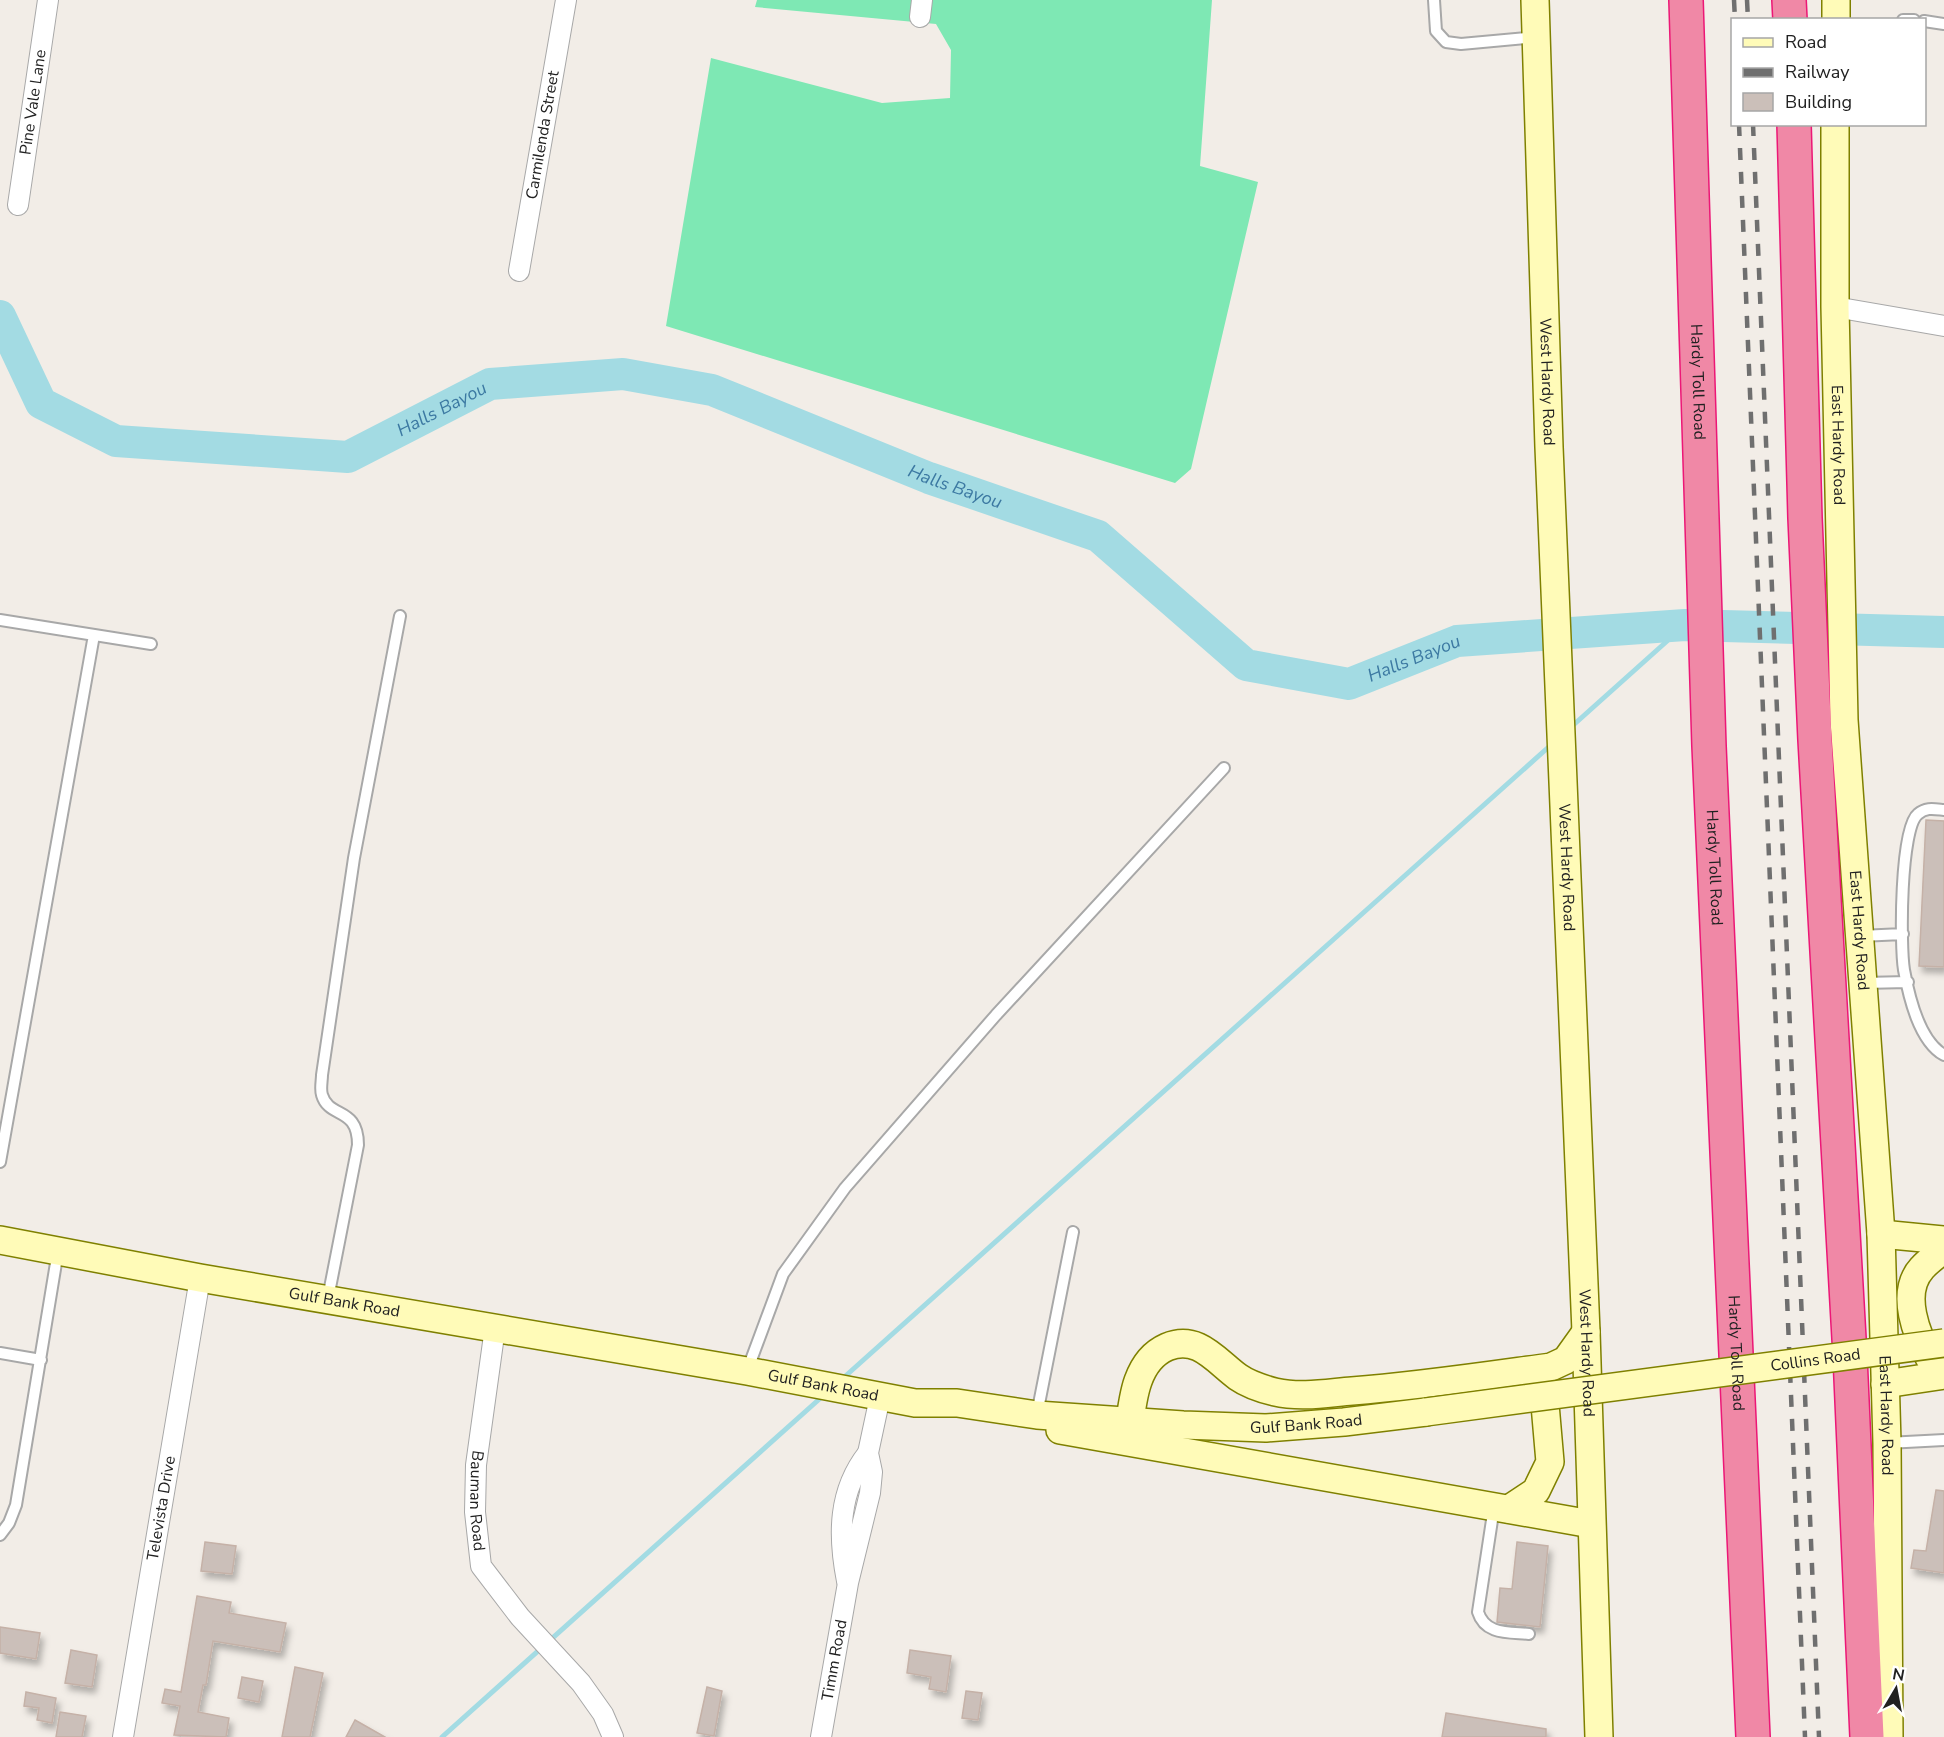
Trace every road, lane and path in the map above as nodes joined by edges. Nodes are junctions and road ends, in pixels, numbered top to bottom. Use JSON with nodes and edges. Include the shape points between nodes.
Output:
{"nodes":[{"id":1,"x":48,"y":0,"type":"edge"},
{"id":2,"x":566,"y":0,"type":"edge"},
{"id":3,"x":1434,"y":0,"type":"edge"},
{"id":4,"x":1535,"y":0,"type":"edge"},
{"id":5,"x":1686,"y":0,"type":"edge"},
{"id":6,"x":1789,"y":0,"type":"edge"},
{"id":7,"x":1806,"y":0,"type":"edge"},
{"id":8,"x":1836,"y":0,"type":"edge"},
{"id":9,"x":1790,"y":18,"type":"edge"},
{"id":10,"x":1805,"y":18,"type":"edge"},
{"id":11,"x":1836,"y":18,"type":"edge"},
{"id":12,"x":1926,"y":21,"type":"edge"},
{"id":13,"x":1944,"y":24,"type":"edge"},
{"id":14,"x":1536,"y":38,"type":"junction"},
{"id":15,"x":1794,"y":126,"type":"edge"},
{"id":16,"x":1802,"y":126,"type":"edge"},
{"id":17,"x":1835,"y":126,"type":"edge"},
{"id":18,"x":18,"y":205,"type":"dead end"},
{"id":19,"x":1799,"y":246,"type":"junction"},
{"id":20,"x":519,"y":271,"type":"dead end"},
{"id":21,"x":1835,"y":308,"type":"junction"},
{"id":22,"x":1944,"y":326,"type":"edge"},
{"id":23,"x":400,"y":616,"type":"dead end"},
{"id":24,"x":0,"y":620,"type":"edge"},
{"id":25,"x":94,"y":635,"type":"junction"},
{"id":26,"x":151,"y":644,"type":"dead end"},
{"id":27,"x":1224,"y":768,"type":"dead end"},
{"id":28,"x":1944,"y":810,"type":"edge"},
{"id":29,"x":1903,"y":934,"type":"junction"},
{"id":30,"x":1860,"y":936,"type":"junction"},
{"id":31,"x":1908,"y":982,"type":"junction"},
{"id":32,"x":1863,"y":984,"type":"junction"},
{"id":33,"x":1944,"y":1055,"type":"edge"},
{"id":34,"x":0,"y":1162,"type":"edge"},
{"id":35,"x":1073,"y":1232,"type":"dead end"},
{"id":36,"x":1881,"y":1234,"type":"junction"},
{"id":37,"x":0,"y":1240,"type":"edge"},
{"id":38,"x":1944,"y":1240,"type":"edge"},
{"id":39,"x":1944,"y":1249,"type":"edge"},
{"id":40,"x":58,"y":1251,"type":"junction"},
{"id":41,"x":200,"y":1278,"type":"junction"},
{"id":42,"x":328,"y":1298,"type":"junction"},
{"id":43,"x":495,"y":1328,"type":"junction"},
{"id":44,"x":1586,"y":1332,"type":"junction"},
{"id":45,"x":1944,"y":1343,"type":"edge"},
{"id":46,"x":0,"y":1353,"type":"edge"},
{"id":47,"x":41,"y":1360,"type":"junction"},
{"id":48,"x":1944,"y":1365,"type":"edge"},
{"id":49,"x":747,"y":1371,"type":"junction"},
{"id":50,"x":1518,"y":1372,"type":"junction"},
{"id":51,"x":1944,"y":1375,"type":"edge"},
{"id":52,"x":1652,"y":1382,"type":"joint"},
{"id":53,"x":1885,"y":1384,"type":"junction"},
{"id":54,"x":872,"y":1395,"type":"junction"},
{"id":55,"x":915,"y":1404,"type":"junction"},
{"id":56,"x":1037,"y":1414,"type":"junction"},
{"id":57,"x":1129,"y":1431,"type":"junction"},
{"id":58,"x":1944,"y":1440,"type":"edge"},
{"id":59,"x":1887,"y":1443,"type":"junction"},
{"id":60,"x":1502,"y":1508,"type":"junction"},
{"id":61,"x":1591,"y":1524,"type":"junction"},
{"id":62,"x":0,"y":1535,"type":"edge"},
{"id":63,"x":1529,"y":1634,"type":"dead end"},
{"id":64,"x":123,"y":1737,"type":"edge"},
{"id":65,"x":613,"y":1737,"type":"edge"},
{"id":66,"x":821,"y":1737,"type":"edge"},
{"id":67,"x":1599,"y":1737,"type":"edge"},
{"id":68,"x":1753,"y":1737,"type":"edge"},
{"id":69,"x":1867,"y":1737,"type":"edge"},
{"id":70,"x":1889,"y":1737,"type":"edge"}],
"edges":[{"from":1,"to":18,"type":"street","name":"Pine Vale Lane"},
{"from":2,"to":20,"type":"street","name":"Carmilenda Street"},
{"from":3,"to":14,"type":"lane","via":[[1436,31],[1446,42]]},
{"from":4,"to":14,"type":"main road","name":"West Hardy Road"},
{"from":5,"to":68,"type":"highway","name":"Hardy Toll Road","via":[[1709,746]]},
{"from":6,"to":9,"type":"highway"},
{"from":7,"to":10,"type":"highway"},
{"from":8,"to":11,"type":"main road"},
{"from":12,"to":13,"type":"lane"},
{"from":14,"to":44,"type":"main road","name":"West Hardy Road"},
{"from":15,"to":19,"type":"highway"},
{"from":16,"to":19,"type":"highway"},
{"from":17,"to":21,"type":"main road","name":"East Hardy Road"},
{"from":19,"to":69,"type":"highway","via":[[1815,740]]},
{"from":21,"to":22,"type":"street"},
{"from":21,"to":30,"type":"main road","name":"East Hardy Road","via":[[1844,720]]},
{"from":23,"to":42,"type":"lane","via":[[352,870],[322,1075],[322,1095],[331,1108],[346,1115],[358,1130]]},
{"from":24,"to":25,"type":"lane"},
{"from":25,"to":26,"type":"lane"},
{"from":25,"to":34,"type":"lane"},
{"from":27,"to":49,"type":"lane","via":[[996,1015],[845,1188],[783,1274]]},
{"from":28,"to":29,"type":"lane","via":[[1927,808],[1913,819],[1904,856]]},
{"from":29,"to":30,"type":"lane"},
{"from":29,"to":31,"type":"lane"},
{"from":30,"to":32,"type":"main road","name":"East Hardy Road"},
{"from":31,"to":32,"type":"lane"},
{"from":31,"to":33,"type":"lane","via":[[1920,1024]]},
{"from":32,"to":36,"type":"main road","name":"East Hardy Road"},
{"from":35,"to":56,"type":"lane"},
{"from":36,"to":38,"type":"main road"},
{"from":36,"to":53,"type":"main road","name":"East Hardy Road"},
{"from":37,"to":40,"type":"main road","name":"Gulf Bank Road"},
{"from":39,"to":48,"type":"main road","via":[[1921,1269],[1911,1294],[1917,1336],[1931,1361]]},
{"from":40,"to":41,"type":"main road","name":"Gulf Bank Road"},
{"from":40,"to":47,"type":"lane"},
{"from":41,"to":42,"type":"main road","name":"Gulf Bank Road"},
{"from":41,"to":64,"type":"street","name":"Televista Drive"},
{"from":42,"to":43,"type":"main road","name":"Gulf Bank Road"},
{"from":43,"to":49,"type":"main road","name":"Gulf Bank Road"},
{"from":43,"to":65,"type":"street","name":"Bauman Road","via":[[476,1465],[481,1566],[603,1714]]},
{"from":44,"to":50,"type":"main road","via":[[1566,1360],[1551,1367]]},
{"from":44,"to":61,"type":"main road","name":"West Hardy Road"},
{"from":45,"to":52,"type":"main road","name":"Collins Road","bridge":true},
{"from":46,"to":47,"type":"lane"},
{"from":47,"to":62,"type":"lane","via":[[16,1505]]},
{"from":49,"to":54,"type":"main road","name":"Gulf Bank Road"},
{"from":50,"to":57,"type":"main road","via":[[1296,1396],[1239,1378],[1202,1347],[1170,1346],[1146,1363],[1135,1389]]},
{"from":50,"to":60,"type":"main road","via":[[1536,1379],[1544,1393],[1550,1462],[1536,1491]]},
{"from":51,"to":53,"type":"main road"},
{"from":52,"to":57,"type":"main road","name":"Gulf Bank Road","bridge":true,"via":[[1344,1422],[1266,1428],[1183,1425]]},
{"from":53,"to":59,"type":"main road","name":"East Hardy Road"},
{"from":54,"to":55,"type":"main road","name":"Gulf Bank Road"},
{"from":54,"to":66,"type":"street","name":"Timm Road","via":[[868,1453],[847,1486],[841,1522],[841,1552],[848,1583]]},
{"from":55,"to":56,"type":"main road","name":"Gulf Bank Road","via":[[957,1403]]},
{"from":55,"to":57,"type":"main road"},
{"from":56,"to":57,"type":"main road","name":"Gulf Bank Road"},
{"from":57,"to":60,"type":"main road"},
{"from":58,"to":59,"type":"lane"},
{"from":59,"to":70,"type":"main road","name":"East Hardy Road"},
{"from":60,"to":61,"type":"main road"},
{"from":60,"to":63,"type":"lane","via":[[1478,1612],[1489,1629]]},
{"from":61,"to":67,"type":"main road","name":"West Hardy Road"}]}
